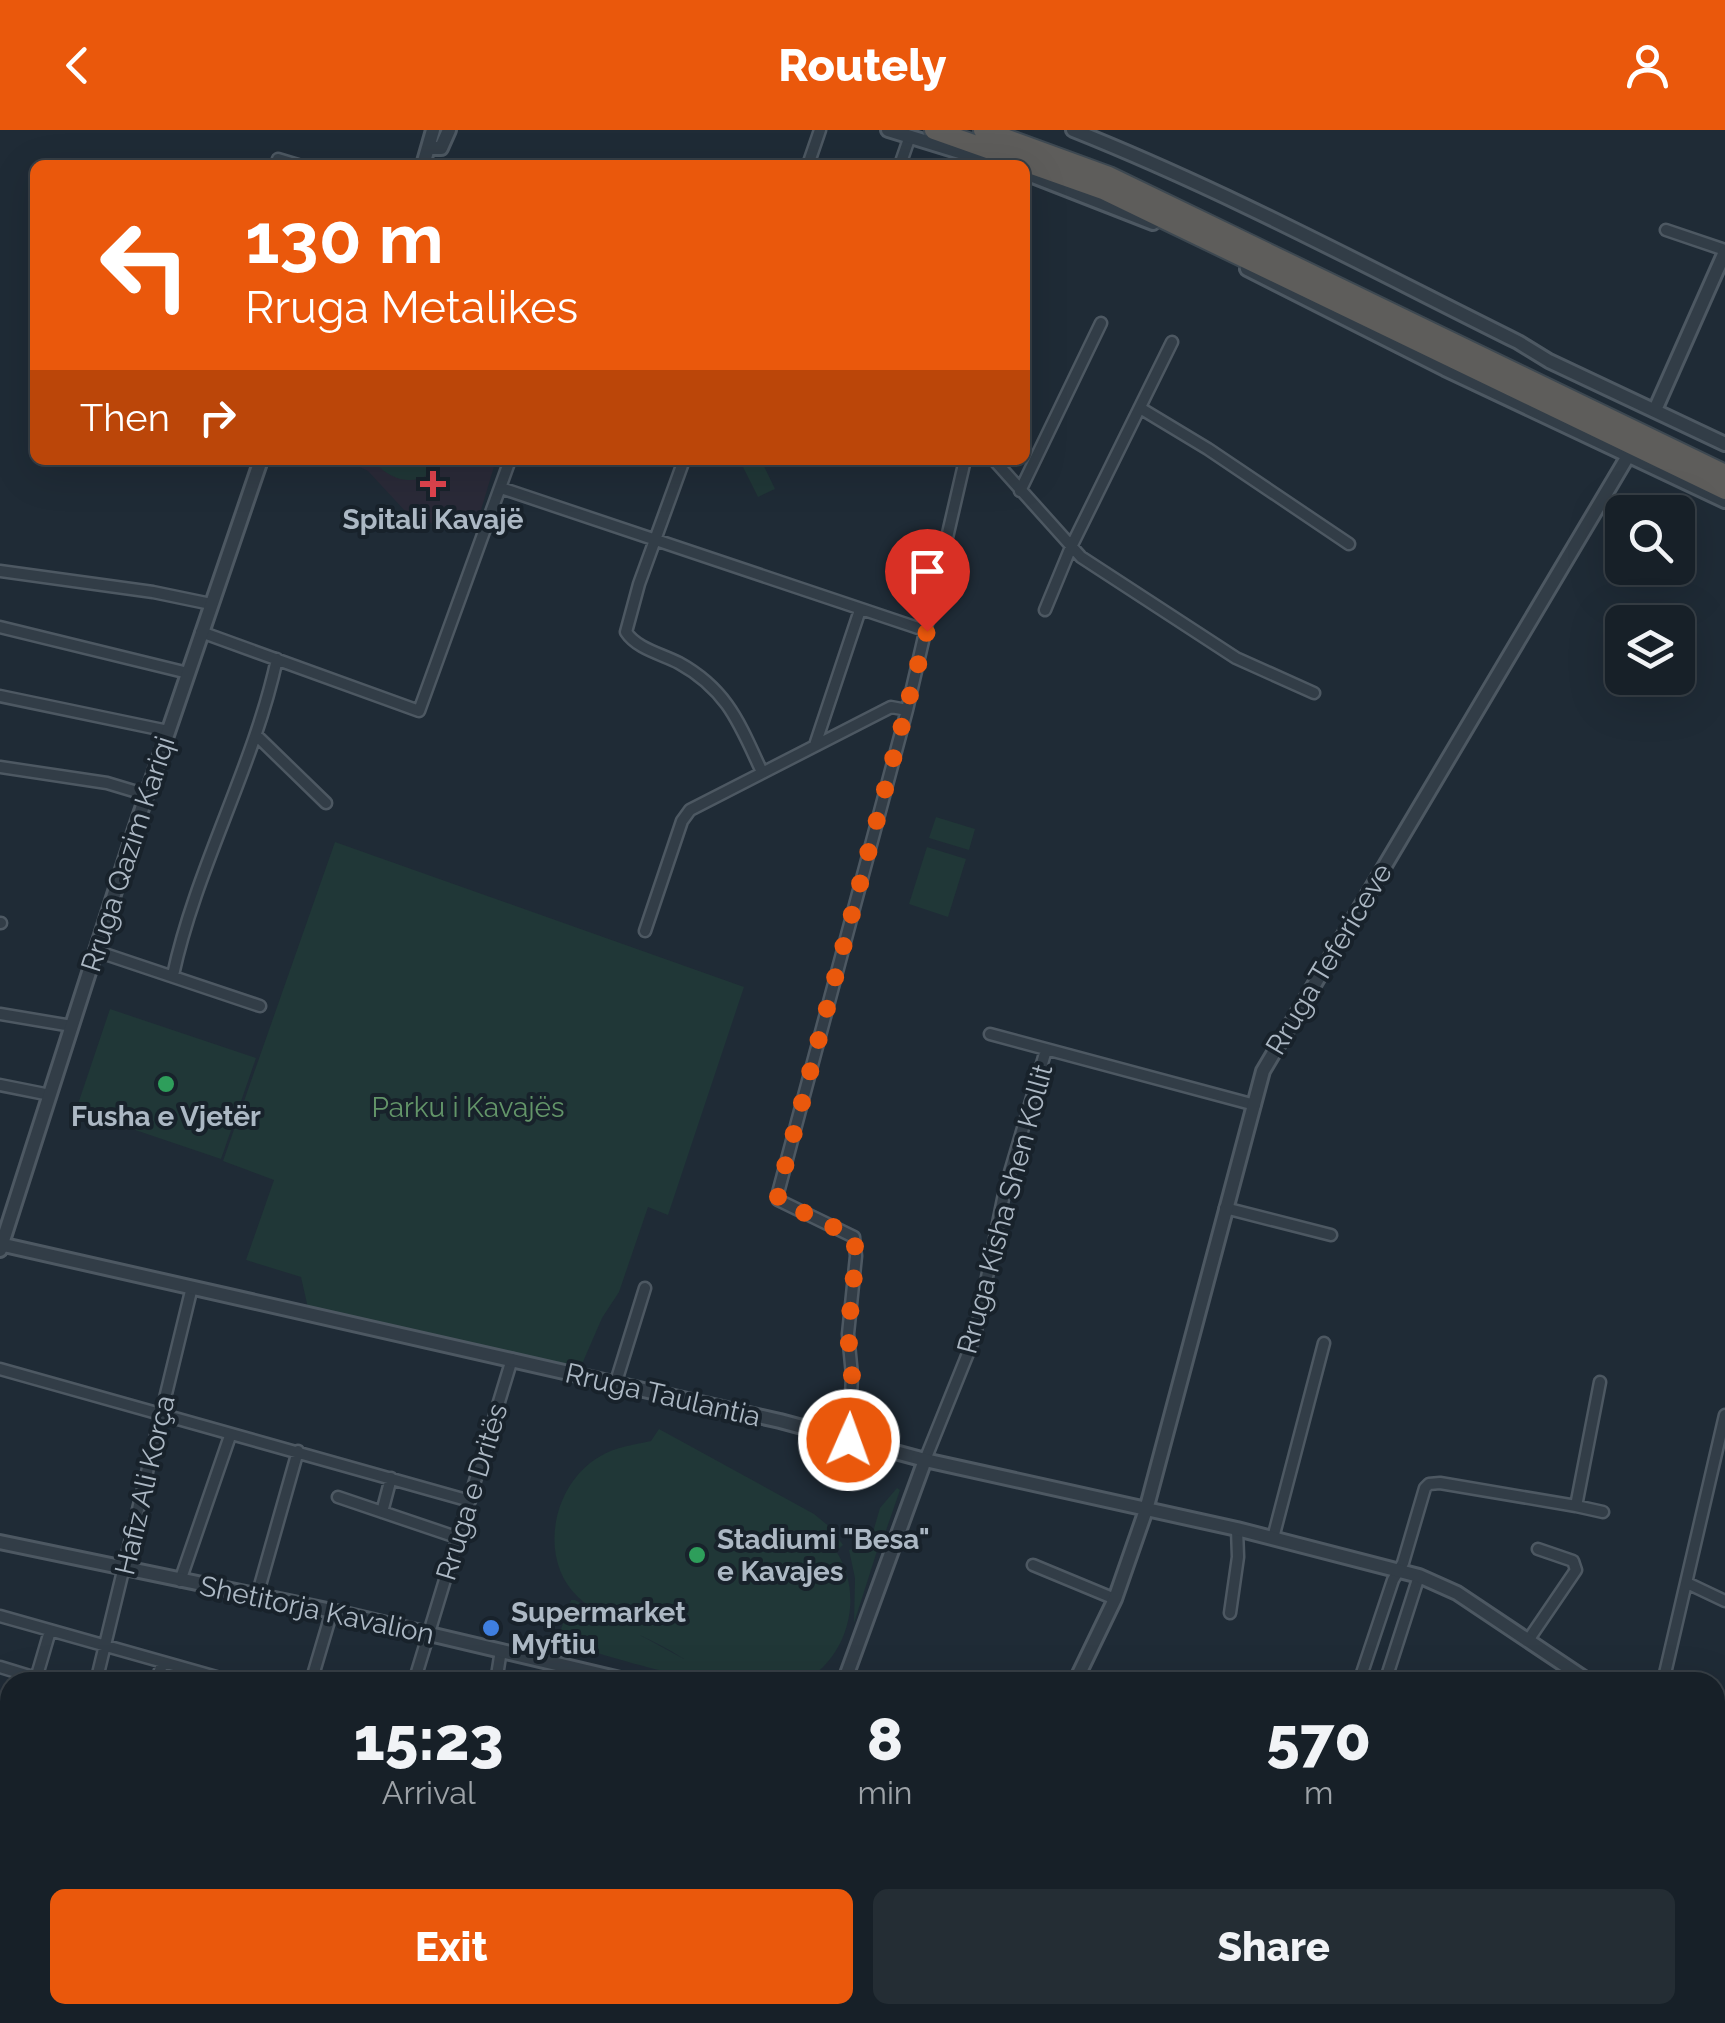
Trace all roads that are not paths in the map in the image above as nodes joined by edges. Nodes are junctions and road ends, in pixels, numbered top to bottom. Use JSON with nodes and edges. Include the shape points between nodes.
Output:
{"nodes":[{"id":1,"x":449,"y":130,"type":"edge"},
{"id":2,"x":820,"y":130,"type":"edge"},
{"id":3,"x":888,"y":130,"type":"edge"},
{"id":4,"x":934,"y":130,"type":"edge"},
{"id":5,"x":983,"y":130,"type":"edge"},
{"id":6,"x":1073,"y":130,"type":"edge"},
{"id":7,"x":910,"y":136,"type":"junction"},
{"id":8,"x":431,"y":138,"type":"edge"},
{"id":9,"x":278,"y":159,"type":"dead end"},
{"id":10,"x":281,"y":160,"type":"edge"},
{"id":11,"x":810,"y":160,"type":"edge"},
{"id":12,"x":902,"y":160,"type":"edge"},
{"id":13,"x":986,"y":160,"type":"edge"},
{"id":14,"x":1018,"y":160,"type":"edge"},
{"id":15,"x":1030,"y":164,"type":"edge"},
{"id":16,"x":1030,"y":175,"type":"edge"},
{"id":17,"x":1666,"y":230,"type":"dead end"},
{"id":18,"x":1724,"y":256,"type":"edge"},
{"id":19,"x":1100,"y":323,"type":"dead end"},
{"id":20,"x":1172,"y":342,"type":"dead end"},
{"id":21,"x":1140,"y":408,"type":"junction"},
{"id":22,"x":1655,"y":410,"type":"junction"},
{"id":23,"x":1725,"y":444,"type":"edge"},
{"id":24,"x":1628,"y":456,"type":"junction"},
{"id":25,"x":259,"y":465,"type":"edge"},
{"id":26,"x":508,"y":465,"type":"edge"},
{"id":27,"x":682,"y":465,"type":"edge"},
{"id":28,"x":964,"y":465,"type":"edge"},
{"id":29,"x":998,"y":465,"type":"edge"},
{"id":30,"x":1725,"y":474,"type":"edge"},
{"id":31,"x":501,"y":488,"type":"junction"},
{"id":32,"x":1020,"y":490,"type":"junction"},
{"id":33,"x":1725,"y":490,"type":"edge"},
{"id":34,"x":1725,"y":501,"type":"edge"},
{"id":35,"x":655,"y":542,"type":"junction"},
{"id":36,"x":1349,"y":544,"type":"dead end"},
{"id":37,"x":1071,"y":548,"type":"junction"},
{"id":38,"x":0,"y":571,"type":"edge"},
{"id":39,"x":211,"y":604,"type":"junction"},
{"id":40,"x":860,"y":610,"type":"junction"},
{"id":41,"x":1045,"y":610,"type":"dead end"},
{"id":42,"x":0,"y":627,"type":"edge"},
{"id":43,"x":927,"y":631,"type":"junction"},
{"id":44,"x":201,"y":632,"type":"junction"},
{"id":45,"x":277,"y":659,"type":"junction"},
{"id":46,"x":188,"y":673,"type":"junction"},
{"id":47,"x":1314,"y":693,"type":"dead end"},
{"id":48,"x":0,"y":696,"type":"edge"},
{"id":49,"x":907,"y":710,"type":"junction"},
{"id":50,"x":168,"y":731,"type":"junction"},
{"id":51,"x":257,"y":736,"type":"junction"},
{"id":52,"x":816,"y":745,"type":"junction"},
{"id":53,"x":0,"y":766,"type":"edge"},
{"id":54,"x":762,"y":772,"type":"junction"},
{"id":55,"x":146,"y":796,"type":"junction"},
{"id":56,"x":326,"y":803,"type":"dead end"},
{"id":57,"x":645,"y":931,"type":"dead end"},
{"id":58,"x":96,"y":951,"type":"junction"},
{"id":59,"x":173,"y":975,"type":"junction"},
{"id":60,"x":260,"y":1006,"type":"dead end"},
{"id":61,"x":0,"y":1014,"type":"edge"},
{"id":62,"x":72,"y":1026,"type":"junction"},
{"id":63,"x":990,"y":1034,"type":"dead end"},
{"id":64,"x":1046,"y":1050,"type":"junction"},
{"id":65,"x":0,"y":1086,"type":"edge"},
{"id":66,"x":50,"y":1095,"type":"junction"},
{"id":67,"x":1255,"y":1105,"type":"junction"},
{"id":68,"x":1225,"y":1208,"type":"junction"},
{"id":69,"x":1331,"y":1234,"type":"dead end"},
{"id":70,"x":1,"y":1246,"type":"edge"},
{"id":71,"x":192,"y":1287,"type":"junction"},
{"id":72,"x":645,"y":1288,"type":"dead end"},
{"id":73,"x":1324,"y":1343,"type":"dead end"},
{"id":74,"x":512,"y":1359,"type":"junction"},
{"id":75,"x":0,"y":1369,"type":"edge"},
{"id":76,"x":1600,"y":1382,"type":"dead end"},
{"id":77,"x":615,"y":1386,"type":"junction"},
{"id":78,"x":162,"y":1415,"type":"junction"},
{"id":79,"x":1725,"y":1415,"type":"edge"},
{"id":80,"x":230,"y":1436,"type":"junction"},
{"id":81,"x":849,"y":1440,"type":"junction"},
{"id":82,"x":1722,"y":1440,"type":"edge"},
{"id":83,"x":298,"y":1451,"type":"junction"},
{"id":84,"x":925,"y":1460,"type":"junction"},
{"id":85,"x":391,"y":1478,"type":"junction"},
{"id":86,"x":338,"y":1497,"type":"dead end"},
{"id":87,"x":470,"y":1501,"type":"junction"},
{"id":88,"x":1576,"y":1506,"type":"junction"},
{"id":89,"x":1146,"y":1510,"type":"junction"},
{"id":90,"x":382,"y":1512,"type":"junction"},
{"id":91,"x":1603,"y":1512,"type":"dead end"},
{"id":92,"x":1237,"y":1529,"type":"junction"},
{"id":93,"x":459,"y":1538,"type":"junction"},
{"id":94,"x":1274,"y":1538,"type":"junction"},
{"id":95,"x":0,"y":1542,"type":"edge"},
{"id":96,"x":1538,"y":1549,"type":"dead end"},
{"id":97,"x":1033,"y":1566,"type":"dead end"},
{"id":98,"x":125,"y":1569,"type":"junction"},
{"id":99,"x":1399,"y":1570,"type":"junction"},
{"id":100,"x":1419,"y":1576,"type":"junction"},
{"id":101,"x":180,"y":1581,"type":"junction"},
{"id":102,"x":1687,"y":1583,"type":"junction"},
{"id":103,"x":256,"y":1596,"type":"junction"},
{"id":104,"x":1115,"y":1599,"type":"junction"},
{"id":105,"x":1725,"y":1601,"type":"edge"},
{"id":106,"x":332,"y":1611,"type":"junction"},
{"id":107,"x":1230,"y":1613,"type":"dead end"},
{"id":108,"x":0,"y":1616,"type":"edge"},
{"id":109,"x":50,"y":1631,"type":"junction"},
{"id":110,"x":428,"y":1634,"type":"junction"},
{"id":111,"x":1529,"y":1639,"type":"junction"},
{"id":112,"x":106,"y":1646,"type":"junction"},
{"id":113,"x":501,"y":1650,"type":"junction"},
{"id":114,"x":163,"y":1662,"type":"junction"},
{"id":115,"x":38,"y":1672,"type":"edge"},
{"id":116,"x":99,"y":1672,"type":"edge"},
{"id":117,"x":160,"y":1672,"type":"edge"},
{"id":118,"x":198,"y":1672,"type":"edge"},
{"id":119,"x":315,"y":1672,"type":"edge"},
{"id":120,"x":417,"y":1672,"type":"edge"},
{"id":121,"x":498,"y":1672,"type":"edge"},
{"id":122,"x":592,"y":1672,"type":"edge"},
{"id":123,"x":848,"y":1672,"type":"edge"},
{"id":124,"x":1081,"y":1672,"type":"edge"},
{"id":125,"x":1363,"y":1672,"type":"edge"},
{"id":126,"x":1388,"y":1672,"type":"edge"},
{"id":127,"x":1568,"y":1672,"type":"edge"},
{"id":128,"x":1666,"y":1672,"type":"edge"}],
"edges":[{"from":1,"to":8,"type":"street","via":[[441,148]]},
{"from":2,"to":11,"type":"street"},
{"from":3,"to":7,"type":"street"},
{"from":4,"to":14,"type":"highway"},
{"from":5,"to":30,"type":"highway","via":[[1108,176]]},
{"from":6,"to":22,"type":"street","via":[[1279,221]]},
{"from":7,"to":12,"type":"street"},
{"from":7,"to":13,"type":"street"},
{"from":9,"to":10,"type":"street"},
{"from":15,"to":33,"type":"highway","via":[[1103,190]]},
{"from":16,"to":24,"type":"street","via":[[1155,224]]},
{"from":17,"to":18,"type":"street"},
{"from":18,"to":22,"type":"street"},
{"from":19,"to":32,"type":"street"},
{"from":20,"to":21,"type":"street"},
{"from":21,"to":36,"type":"street"},
{"from":21,"to":37,"type":"street"},
{"from":22,"to":23,"type":"street"},
{"from":24,"to":34,"type":"street"},
{"from":24,"to":67,"type":"street","name":"Rruga Tefericeve","via":[[1271,1054]]},
{"from":25,"to":39,"type":"street","name":"Rruga Qazim Kariqi"},
{"from":26,"to":31,"type":"street"},
{"from":27,"to":35,"type":"street"},
{"from":28,"to":43,"type":"street"},
{"from":29,"to":32,"type":"street"},
{"from":31,"to":35,"type":"street"},
{"from":31,"to":45,"type":"street","via":[[418,711]]},
{"from":32,"to":37,"type":"street"},
{"from":35,"to":40,"type":"street"},
{"from":35,"to":54,"type":"street","via":[[626,632],[725,698]]},
{"from":37,"to":41,"type":"street"},
{"from":37,"to":47,"type":"street","via":[[1236,658]]},
{"from":38,"to":39,"type":"street"},
{"from":39,"to":44,"type":"street","name":"Rruga Qazim Kariqi"},
{"from":40,"to":43,"type":"street"},
{"from":40,"to":52,"type":"street"},
{"from":42,"to":46,"type":"street"},
{"from":43,"to":49,"type":"street"},
{"from":44,"to":45,"type":"street"},
{"from":44,"to":46,"type":"street","name":"Rruga Qazim Kariqi"},
{"from":45,"to":51,"type":"street"},
{"from":46,"to":50,"type":"street","name":"Rruga Qazim Kariqi"},
{"from":48,"to":50,"type":"street"},
{"from":49,"to":52,"type":"street","via":[[890,707]]},
{"from":49,"to":81,"type":"street","via":[[778,1193],[778,1200],[854,1237]]},
{"from":50,"to":55,"type":"street","name":"Rruga Qazim Kariqi"},
{"from":51,"to":56,"type":"street"},
{"from":51,"to":59,"type":"street"},
{"from":52,"to":54,"type":"street"},
{"from":53,"to":55,"type":"street"},
{"from":54,"to":57,"type":"street","via":[[686,814]]},
{"from":55,"to":58,"type":"street","name":"Rruga Qazim Kariqi"},
{"from":58,"to":59,"type":"street"},
{"from":58,"to":62,"type":"street","name":"Rruga Qazim Kariqi"},
{"from":59,"to":60,"type":"street"},
{"from":61,"to":62,"type":"street"},
{"from":62,"to":66,"type":"street","name":"Rruga Qazim Kariqi"},
{"from":63,"to":64,"type":"street"},
{"from":64,"to":67,"type":"street","name":"Rruga Kisha Shen Kollit"},
{"from":64,"to":84,"type":"street","name":"Rruga Kisha Shen Kollit","via":[[1010,1172],[975,1336]]},
{"from":65,"to":66,"type":"street"},
{"from":66,"to":70,"type":"street","name":"Rruga Qazim Kariqi"},
{"from":67,"to":68,"type":"street","name":"Rruga Tefericeve"},
{"from":68,"to":69,"type":"street"},
{"from":68,"to":89,"type":"street","name":"Rruga Tefericeve"},
{"from":70,"to":71,"type":"street","name":"Rruga Taulantia"},
{"from":71,"to":74,"type":"street","name":"Rruga Taulantia"},
{"from":71,"to":78,"type":"street","name":"Hafiz Ali Korça"},
{"from":72,"to":77,"type":"street"},
{"from":73,"to":94,"type":"street"},
{"from":74,"to":77,"type":"street","name":"Rruga Taulantia"},
{"from":74,"to":87,"type":"street","name":"Rruga e Dritës"},
{"from":75,"to":78,"type":"street"},
{"from":76,"to":88,"type":"street"},
{"from":77,"to":81,"type":"street","name":"Rruga Taulantia"},
{"from":78,"to":80,"type":"street"},
{"from":78,"to":98,"type":"street","name":"Hafiz Ali Korça"},
{"from":79,"to":82,"type":"street"},
{"from":80,"to":83,"type":"street"},
{"from":80,"to":101,"type":"street"},
{"from":81,"to":84,"type":"street","name":"Rruga Taulantia"},
{"from":82,"to":102,"type":"street"},
{"from":83,"to":85,"type":"street"},
{"from":83,"to":103,"type":"street"},
{"from":84,"to":89,"type":"street","name":"Rruga Taulantia"},
{"from":84,"to":123,"type":"street","name":"Rruga Kisha Shen Kollit"},
{"from":85,"to":87,"type":"street"},
{"from":85,"to":90,"type":"street"},
{"from":86,"to":90,"type":"street"},
{"from":87,"to":93,"type":"street","name":"Rruga e Dritës"},
{"from":88,"to":91,"type":"street"},
{"from":88,"to":99,"type":"street","via":[[1429,1484]]},
{"from":89,"to":92,"type":"street","name":"Rruga Taulantia"},
{"from":89,"to":104,"type":"street","name":"Rruga Tefericeve"},
{"from":90,"to":93,"type":"street"},
{"from":92,"to":94,"type":"street","name":"Rruga Taulantia"},
{"from":92,"to":107,"type":"street"},
{"from":93,"to":110,"type":"street","name":"Rruga e Dritës"},
{"from":94,"to":99,"type":"street","name":"Rruga Taulantia"},
{"from":95,"to":98,"type":"street","name":"Shetitorja Kavalion"},
{"from":96,"to":111,"type":"street","via":[[1572,1560],[1576,1570]]},
{"from":97,"to":104,"type":"street"},
{"from":98,"to":101,"type":"street","name":"Shetitorja Kavalion"},
{"from":98,"to":112,"type":"street","name":"Hafiz Ali Korça"},
{"from":99,"to":100,"type":"street","name":"Rruga Taulantia"},
{"from":99,"to":125,"type":"street"},
{"from":100,"to":111,"type":"street","name":"Rruga Taulantia","via":[[1457,1592]]},
{"from":100,"to":126,"type":"street"},
{"from":101,"to":103,"type":"street","name":"Shetitorja Kavalion"},
{"from":102,"to":105,"type":"street"},
{"from":102,"to":128,"type":"street"},
{"from":103,"to":106,"type":"street","name":"Shetitorja Kavalion"},
{"from":104,"to":124,"type":"street","name":"Rruga Tefericeve"},
{"from":106,"to":110,"type":"street","name":"Shetitorja Kavalion"},
{"from":106,"to":119,"type":"street"},
{"from":108,"to":109,"type":"street"},
{"from":109,"to":112,"type":"street"},
{"from":109,"to":115,"type":"street"},
{"from":110,"to":113,"type":"street","name":"Shetitorja Kavalion"},
{"from":110,"to":120,"type":"street","name":"Rruga e Dritës"},
{"from":111,"to":127,"type":"street","name":"Rruga Taulantia"},
{"from":112,"to":114,"type":"street"},
{"from":112,"to":116,"type":"street","name":"Hafiz Ali Korça"},
{"from":113,"to":121,"type":"street"},
{"from":113,"to":122,"type":"street","name":"Shetitorja Kavalion"},
{"from":114,"to":117,"type":"street"},
{"from":114,"to":118,"type":"street"}]}
